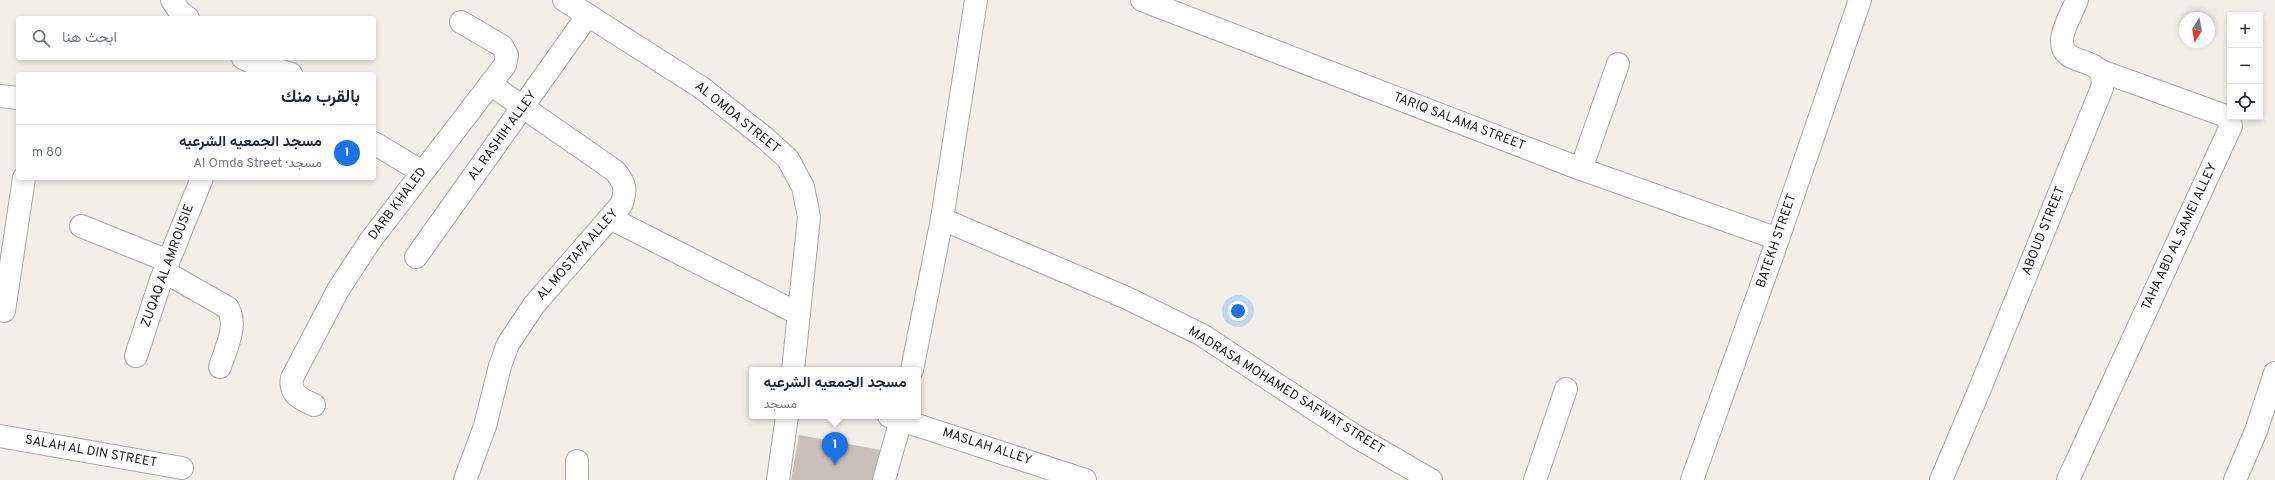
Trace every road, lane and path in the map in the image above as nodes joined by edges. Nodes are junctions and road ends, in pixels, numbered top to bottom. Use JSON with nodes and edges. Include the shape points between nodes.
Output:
{"nodes":[{"id":1,"x":172,"y":0,"type":"edge"},
{"id":2,"x":564,"y":0,"type":"edge"},
{"id":3,"x":976,"y":0,"type":"edge"},
{"id":4,"x":1142,"y":0,"type":"edge"},
{"id":5,"x":1860,"y":0,"type":"edge"},
{"id":6,"x":2077,"y":0,"type":"edge"},
{"id":7,"x":588,"y":15,"type":"junction"},
{"id":8,"x":185,"y":16,"type":"edge"},
{"id":9,"x":461,"y":22,"type":"dead end"},
{"id":10,"x":253,"y":63,"type":"edge"},
{"id":11,"x":1618,"y":64,"type":"dead end"},
{"id":12,"x":2101,"y":71,"type":"junction"},
{"id":13,"x":284,"y":72,"type":"edge"},
{"id":14,"x":490,"y":84,"type":"junction"},
{"id":15,"x":0,"y":96,"type":"edge"},
{"id":16,"x":16,"y":98,"type":"edge"},
{"id":17,"x":523,"y":108,"type":"junction"},
{"id":18,"x":376,"y":144,"type":"edge"},
{"id":19,"x":1581,"y":169,"type":"junction"},
{"id":20,"x":422,"y":172,"type":"junction"},
{"id":21,"x":24,"y":180,"type":"edge"},
{"id":22,"x":201,"y":180,"type":"edge"},
{"id":23,"x":610,"y":218,"type":"junction"},
{"id":24,"x":942,"y":219,"type":"junction"},
{"id":25,"x":81,"y":226,"type":"dead end"},
{"id":26,"x":1778,"y":238,"type":"junction"},
{"id":27,"x":416,"y":257,"type":"dead end"},
{"id":28,"x":166,"y":266,"type":"junction"},
{"id":29,"x":4,"y":311,"type":"dead end"},
{"id":30,"x":798,"y":314,"type":"junction"},
{"id":31,"x":136,"y":356,"type":"dead end"},
{"id":32,"x":220,"y":367,"type":"dead end"},
{"id":33,"x":793,"y":367,"type":"edge"},
{"id":34,"x":913,"y":367,"type":"edge"},
{"id":35,"x":2275,"y":373,"type":"edge"},
{"id":36,"x":1566,"y":389,"type":"dead end"},
{"id":37,"x":314,"y":405,"type":"dead end"},
{"id":38,"x":787,"y":419,"type":"edge"},
{"id":39,"x":897,"y":419,"type":"edge"},
{"id":40,"x":903,"y":419,"type":"edge"},
{"id":41,"x":0,"y":436,"type":"edge"},
{"id":42,"x":182,"y":468,"type":"dead end"},
{"id":43,"x":464,"y":480,"type":"edge"},
{"id":44,"x":778,"y":480,"type":"edge"},
{"id":45,"x":884,"y":480,"type":"edge"},
{"id":46,"x":1085,"y":480,"type":"edge"},
{"id":47,"x":1431,"y":480,"type":"edge"},
{"id":48,"x":1535,"y":480,"type":"edge"},
{"id":49,"x":1692,"y":480,"type":"edge"},
{"id":50,"x":1941,"y":480,"type":"edge"},
{"id":51,"x":2068,"y":480,"type":"edge"},
{"id":52,"x":2235,"y":480,"type":"edge"}],
"edges":[{"from":1,"to":8,"type":"street"},
{"from":2,"to":7,"type":"street","name":"AL OMDA STREET"},
{"from":3,"to":24,"type":"street"},
{"from":4,"to":19,"type":"street","name":"TARIQ SALAMA STREET"},
{"from":5,"to":26,"type":"street","name":"BATEKH STREET"},
{"from":6,"to":12,"type":"street","via":[[2061,40],[2063,50],[2068,56],[2095,66]]},
{"from":7,"to":17,"type":"street","name":"AL RASHIH ALLEY"},
{"from":7,"to":30,"type":"street","name":"AL OMDA STREET","via":[[702,88],[788,159],[803,187],[809,217]]},
{"from":9,"to":14,"type":"street","name":"DARB KHALED","via":[[502,46],[507,55],[505,66]]},
{"from":10,"to":13,"type":"street"},
{"from":11,"to":19,"type":"street"},
{"from":12,"to":50,"type":"street","name":"ABOUD STREET","via":[[2104,79],[2102,88]]},
{"from":12,"to":51,"type":"street","name":"TAHA ABD AL SAMEI ALLEY","via":[[2226,116],[2231,126]]},
{"from":14,"to":17,"type":"street","name":"AL MOSTAFA ALLEY"},
{"from":14,"to":20,"type":"street","name":"DARB KHALED"},
{"from":15,"to":16,"type":"street"},
{"from":17,"to":23,"type":"street","name":"AL MOSTAFA ALLEY","via":[[615,171],[623,181],[626,193],[621,205]]},
{"from":17,"to":27,"type":"street","name":"AL RASHIH ALLEY"},
{"from":18,"to":20,"type":"street"},
{"from":19,"to":26,"type":"street","name":"TARIQ SALAMA STREET"},
{"from":20,"to":37,"type":"street","name":"DARB KHALED","via":[[370,241],[338,290],[292,378],[290,385],[293,392]]},
{"from":21,"to":29,"type":"street"},
{"from":22,"to":28,"type":"street","name":"ZUQAQ AL AMROUSIE"},
{"from":23,"to":30,"type":"street"},
{"from":23,"to":43,"type":"street","name":"AL MOSTAFA ALLEY","via":[[534,305],[508,344],[485,426]]},
{"from":24,"to":34,"type":"street"},
{"from":24,"to":47,"type":"street","name":"MADRASA MOHAMED SAFWAT STREET","via":[[1127,298],[1202,335],[1355,436]]},
{"from":25,"to":28,"type":"street"},
{"from":26,"to":49,"type":"street","name":"BATEKH STREET"},
{"from":28,"to":31,"type":"street","name":"ZUQAQ AL AMROUSIE"},
{"from":28,"to":32,"type":"street","via":[[228,308],[233,325]]},
{"from":30,"to":33,"type":"street","name":"AL OMDA STREET"},
{"from":35,"to":52,"type":"street","via":[[2256,431]]},
{"from":36,"to":48,"type":"street"},
{"from":38,"to":44,"type":"street"},
{"from":39,"to":45,"type":"street"},
{"from":40,"to":46,"type":"street","name":"MASLAH ALLEY"},
{"from":41,"to":42,"type":"street","name":"SALAH AL DIN STREET"}]}
